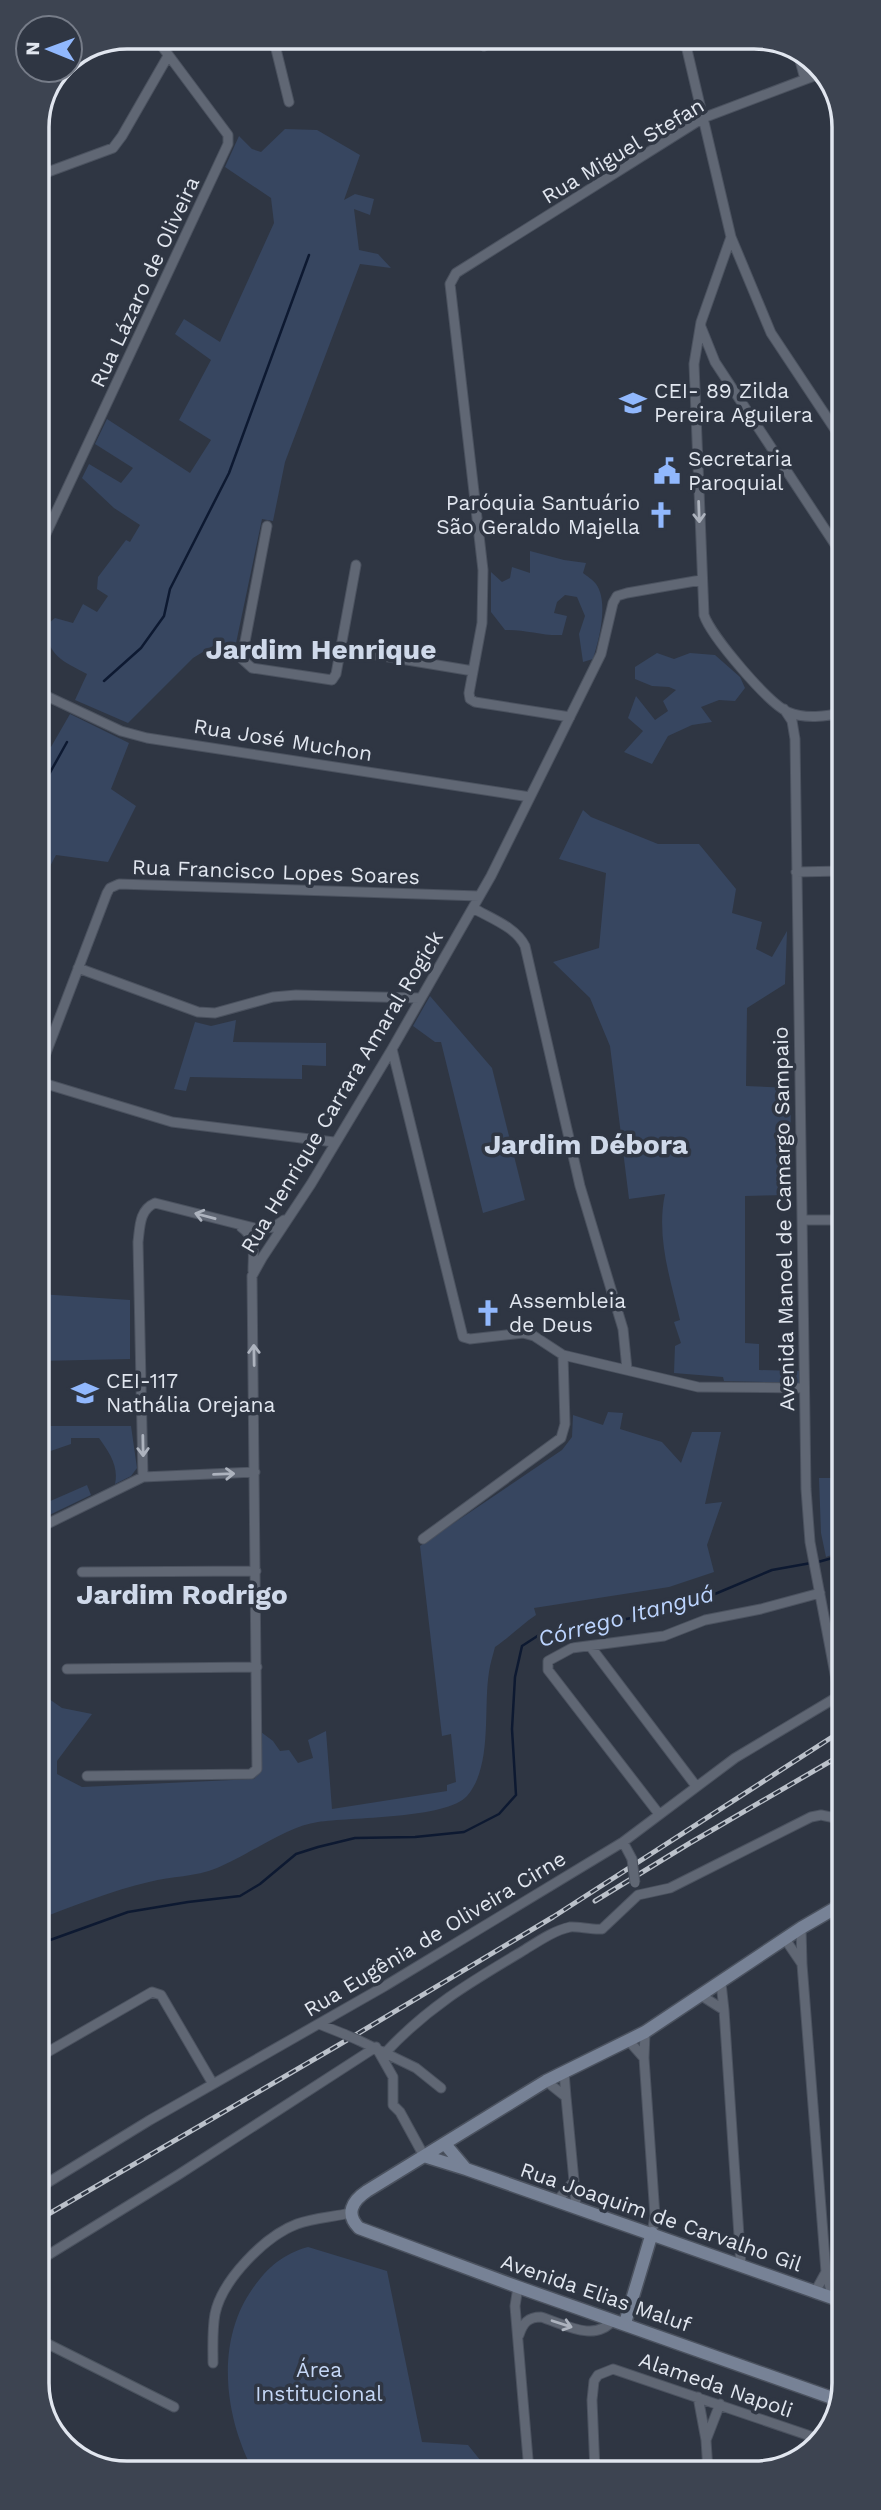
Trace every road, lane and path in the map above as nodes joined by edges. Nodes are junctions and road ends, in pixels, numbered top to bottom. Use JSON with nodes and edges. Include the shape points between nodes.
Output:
{"nodes":[{"id":1,"x":163,"y":49,"type":"edge"},
{"id":2,"x":276,"y":49,"type":"edge"},
{"id":3,"x":687,"y":49,"type":"edge"},
{"id":4,"x":168,"y":56,"type":"junction"},
{"id":5,"x":802,"y":66,"type":"edge"},
{"id":6,"x":813,"y":76,"type":"edge"},
{"id":7,"x":805,"y":79,"type":"junction"},
{"id":8,"x":289,"y":102,"type":"dead end"},
{"id":9,"x":703,"y":118,"type":"junction"},
{"id":10,"x":49,"y":172,"type":"edge"},
{"id":11,"x":731,"y":237,"type":"junction"},
{"id":12,"x":701,"y":322,"type":"junction"},
{"id":13,"x":715,"y":362,"type":"junction"},
{"id":14,"x":694,"y":364,"type":"junction"},
{"id":15,"x":832,"y":425,"type":"edge"},
{"id":16,"x":267,"y":526,"type":"dead end"},
{"id":17,"x":49,"y":527,"type":"edge"},
{"id":18,"x":832,"y":540,"type":"edge"},
{"id":19,"x":356,"y":565,"type":"dead end"},
{"id":20,"x":701,"y":580,"type":"junction"},
{"id":21,"x":341,"y":649,"type":"junction"},
{"id":22,"x":473,"y":671,"type":"junction"},
{"id":23,"x":49,"y":697,"type":"edge"},
{"id":24,"x":784,"y":709,"type":"junction"},
{"id":25,"x":832,"y":714,"type":"edge"},
{"id":26,"x":800,"y":715,"type":"junction"},
{"id":27,"x":570,"y":717,"type":"junction"},
{"id":28,"x":795,"y":739,"type":"junction"},
{"id":29,"x":530,"y":797,"type":"junction"},
{"id":30,"x":832,"y":871,"type":"edge"},
{"id":31,"x":796,"y":872,"type":"junction"},
{"id":32,"x":479,"y":896,"type":"junction"},
{"id":33,"x":473,"y":908,"type":"junction"},
{"id":34,"x":78,"y":968,"type":"junction"},
{"id":35,"x":420,"y":998,"type":"junction"},
{"id":36,"x":49,"y":1045,"type":"edge"},
{"id":37,"x":392,"y":1049,"type":"junction"},
{"id":38,"x":49,"y":1085,"type":"edge"},
{"id":39,"x":334,"y":1142,"type":"junction"},
{"id":40,"x":290,"y":1214,"type":"junction"},
{"id":41,"x":802,"y":1220,"type":"junction"},
{"id":42,"x":832,"y":1220,"type":"edge"},
{"id":43,"x":237,"y":1224,"type":"junction"},
{"id":44,"x":253,"y":1276,"type":"junction"},
{"id":45,"x":563,"y":1355,"type":"junction"},
{"id":46,"x":627,"y":1369,"type":"junction"},
{"id":47,"x":804,"y":1388,"type":"junction"},
{"id":48,"x":255,"y":1472,"type":"junction"},
{"id":49,"x":144,"y":1477,"type":"junction"},
{"id":50,"x":49,"y":1523,"type":"edge"},
{"id":51,"x":423,"y":1539,"type":"dead end"},
{"id":52,"x":256,"y":1571,"type":"junction"},
{"id":53,"x":82,"y":1572,"type":"dead end"},
{"id":54,"x":820,"y":1593,"type":"junction"},
{"id":55,"x":590,"y":1646,"type":"junction"},
{"id":56,"x":832,"y":1651,"type":"edge"},
{"id":57,"x":257,"y":1667,"type":"junction"},
{"id":58,"x":67,"y":1669,"type":"dead end"},
{"id":59,"x":832,"y":1700,"type":"edge"},
{"id":60,"x":87,"y":1776,"type":"dead end"},
{"id":61,"x":696,"y":1786,"type":"junction"},
{"id":62,"x":659,"y":1814,"type":"junction"},
{"id":63,"x":832,"y":1817,"type":"edge"},
{"id":64,"x":623,"y":1842,"type":"junction"},
{"id":65,"x":638,"y":1895,"type":"junction"},
{"id":66,"x":832,"y":1910,"type":"edge"},
{"id":67,"x":801,"y":1928,"type":"junction"},
{"id":68,"x":785,"y":1939,"type":"junction"},
{"id":69,"x":802,"y":1964,"type":"junction"},
{"id":70,"x":721,"y":1983,"type":"junction"},
{"id":71,"x":702,"y":1996,"type":"junction"},
{"id":72,"x":724,"y":2010,"type":"junction"},
{"id":73,"x":319,"y":2024,"type":"junction"},
{"id":74,"x":645,"y":2032,"type":"junction"},
{"id":75,"x":629,"y":2040,"type":"junction"},
{"id":76,"x":376,"y":2047,"type":"junction"},
{"id":77,"x":49,"y":2051,"type":"edge"},
{"id":78,"x":386,"y":2052,"type":"junction"},
{"id":79,"x":644,"y":2058,"type":"junction"},
{"id":80,"x":564,"y":2072,"type":"junction"},
{"id":81,"x":546,"y":2081,"type":"junction"},
{"id":82,"x":213,"y":2084,"type":"junction"},
{"id":83,"x":441,"y":2088,"type":"dead end"},
{"id":84,"x":566,"y":2097,"type":"junction"},
{"id":85,"x":445,"y":2144,"type":"junction"},
{"id":86,"x":424,"y":2156,"type":"junction"},
{"id":87,"x":466,"y":2169,"type":"junction"},
{"id":88,"x":574,"y":2180,"type":"junction"},
{"id":89,"x":49,"y":2183,"type":"edge"},
{"id":90,"x":557,"y":2200,"type":"junction"},
{"id":91,"x":576,"y":2207,"type":"junction"},
{"id":92,"x":350,"y":2213,"type":"junction"},
{"id":93,"x":652,"y":2234,"type":"junction"},
{"id":94,"x":49,"y":2254,"type":"edge"},
{"id":95,"x":741,"y":2266,"type":"junction"},
{"id":96,"x":826,"y":2272,"type":"junction"},
{"id":97,"x":832,"y":2285,"type":"edge"},
{"id":98,"x":518,"y":2287,"type":"junction"},
{"id":99,"x":815,"y":2292,"type":"junction"},
{"id":100,"x":832,"y":2298,"type":"edge"},
{"id":101,"x":619,"y":2322,"type":"junction"},
{"id":102,"x":519,"y":2337,"type":"junction"},
{"id":103,"x":49,"y":2344,"type":"edge"},
{"id":104,"x":213,"y":2363,"type":"dead end"},
{"id":105,"x":698,"y":2397,"type":"junction"},
{"id":106,"x":830,"y":2397,"type":"edge"},
{"id":107,"x":720,"y":2404,"type":"junction"},
{"id":108,"x":174,"y":2407,"type":"dead end"},
{"id":109,"x":809,"y":2438,"type":"edge"},
{"id":110,"x":706,"y":2440,"type":"junction"},
{"id":111,"x":528,"y":2461,"type":"edge"},
{"id":112,"x":595,"y":2461,"type":"edge"},
{"id":113,"x":707,"y":2461,"type":"edge"}],
"edges":[{"from":1,"to":4,"type":"street","name":"Rua Lázaro de Oliveira"},
{"from":2,"to":8,"type":"street"},
{"from":3,"to":9,"type":"street"},
{"from":4,"to":10,"type":"street","via":[[113,148]]},
{"from":4,"to":17,"type":"street","name":"Rua Lázaro de Oliveira","via":[[228,135],[228,144]]},
{"from":5,"to":7,"type":"street"},
{"from":6,"to":7,"type":"street","name":"Rua Miguel Stefan"},
{"from":7,"to":9,"type":"street","name":"Rua Miguel Stefan"},
{"from":9,"to":11,"type":"street"},
{"from":9,"to":22,"type":"street","name":"Rua Miguel Stefan","via":[[452,278],[483,570],[482,623]]},
{"from":11,"to":12,"type":"street","name":"Avenida Manoel de Camargo Sampaio"},
{"from":11,"to":15,"type":"street","via":[[771,333]]},
{"from":12,"to":13,"type":"street"},
{"from":12,"to":14,"type":"street","name":"Avenida Manoel de Camargo Sampaio"},
{"from":13,"to":14,"type":"street","via":[[704,359]]},
{"from":13,"to":18,"type":"street"},
{"from":14,"to":20,"type":"street","name":"Avenida Manoel de Camargo Sampaio","one_way":true},
{"from":16,"to":21,"type":"street","via":[[243,652],[245,664],[332,680]]},
{"from":19,"to":21,"type":"street"},
{"from":20,"to":24,"type":"street","name":"Avenida Manoel de Camargo Sampaio","via":[[708,626]]},
{"from":20,"to":27,"type":"street","name":"Rua Henrique Carrara Amaral Rogick","via":[[617,596],[601,654]]},
{"from":21,"to":22,"type":"street"},
{"from":22,"to":27,"type":"street","via":[[469,693],[475,702]]},
{"from":23,"to":29,"type":"street","name":"Rua José Muchon","via":[[121,731],[147,738]]},
{"from":24,"to":26,"type":"street","name":"Avenida Manoel de Camargo Sampaio"},
{"from":24,"to":28,"type":"street","name":"Avenida Manoel de Camargo Sampaio"},
{"from":25,"to":26,"type":"street"},
{"from":26,"to":28,"type":"street","name":"Avenida Manoel de Camargo Sampaio"},
{"from":27,"to":29,"type":"street","name":"Rua Henrique Carrara Amaral Rogick"},
{"from":28,"to":31,"type":"street","name":"Avenida Manoel de Camargo Sampaio"},
{"from":29,"to":32,"type":"street","name":"Rua Henrique Carrara Amaral Rogick"},
{"from":30,"to":31,"type":"street"},
{"from":31,"to":41,"type":"street","name":"Avenida Manoel de Camargo Sampaio"},
{"from":32,"to":33,"type":"street","name":"Rua Henrique Carrara Amaral Rogick"},
{"from":32,"to":34,"type":"street","name":"Rua Francisco Lopes Soares","via":[[119,884],[107,893]]},
{"from":33,"to":35,"type":"street","name":"Rua Henrique Carrara Amaral Rogick"},
{"from":33,"to":46,"type":"street","via":[[514,931],[525,946],[580,1186],[622,1329]]},
{"from":34,"to":35,"type":"street","via":[[198,1012],[215,1013],[296,995]]},
{"from":34,"to":36,"type":"street","name":"Rua Francisco Lopes Soares"},
{"from":35,"to":37,"type":"street","name":"Rua Henrique Carrara Amaral Rogick"},
{"from":37,"to":39,"type":"street","name":"Rua Henrique Carrara Amaral Rogick"},
{"from":37,"to":45,"type":"street","via":[[463,1338],[523,1333]]},
{"from":38,"to":39,"type":"street","via":[[172,1122]]},
{"from":39,"to":40,"type":"street","name":"Rua Henrique Carrara Amaral Rogick"},
{"from":40,"to":43,"type":"street","via":[[266,1229]]},
{"from":40,"to":44,"type":"street","name":"Rua Henrique Carrara Amaral Rogick"},
{"from":41,"to":42,"type":"street"},
{"from":41,"to":47,"type":"street","name":"Avenida Manoel de Camargo Sampaio"},
{"from":43,"to":44,"type":"street","via":[[252,1240]]},
{"from":43,"to":49,"type":"street","one_way":true,"via":[[155,1203],[142,1215],[138,1242]]},
{"from":48,"to":44,"type":"street","name":"Rua Henrique Carrara Amaral Rogick","one_way":true},
{"from":45,"to":46,"type":"street"},
{"from":45,"to":51,"type":"street","via":[[565,1424],[561,1437]]},
{"from":46,"to":47,"type":"street","via":[[698,1387]]},
{"from":47,"to":54,"type":"street","name":"Avenida Manoel de Camargo Sampaio","via":[[806,1489]]},
{"from":49,"to":48,"type":"street","one_way":true},
{"from":48,"to":52,"type":"street","name":"Rua Henrique Carrara Amaral Rogick"},
{"from":49,"to":50,"type":"street"},
{"from":52,"to":53,"type":"street"},
{"from":52,"to":57,"type":"street","name":"Rua Henrique Carrara Amaral Rogick"},
{"from":54,"to":55,"type":"street","via":[[705,1620],[664,1636]]},
{"from":54,"to":56,"type":"street","name":"Avenida Manoel de Camargo Sampaio"},
{"from":55,"to":61,"type":"street"},
{"from":55,"to":62,"type":"street","via":[[562,1653],[548,1661],[548,1670]]},
{"from":57,"to":58,"type":"street"},
{"from":57,"to":60,"type":"street","name":"Rua Henrique Carrara Amaral Rogick","via":[[257,1769],[251,1774]]},
{"from":59,"to":61,"type":"street","name":"Rua Eugênia de Oliveira Cirne"},
{"from":61,"to":62,"type":"street","name":"Rua Eugênia de Oliveira Cirne"},
{"from":62,"to":64,"type":"street","name":"Rua Eugênia de Oliveira Cirne"},
{"from":63,"to":65,"type":"street","via":[[811,1817],[670,1888]]},
{"from":64,"to":65,"type":"street","bridge":true,"via":[[632,1859]]},
{"from":64,"to":73,"type":"street","name":"Rua Eugênia de Oliveira Cirne"},
{"from":65,"to":78,"type":"street","via":[[602,1929],[572,1927],[551,1935],[458,1989]]},
{"from":66,"to":67,"type":"street"},
{"from":67,"to":68,"type":"street"},
{"from":67,"to":69,"type":"street"},
{"from":68,"to":69,"type":"street"},
{"from":68,"to":70,"type":"street"},
{"from":69,"to":96,"type":"street"},
{"from":70,"to":71,"type":"street"},
{"from":70,"to":72,"type":"street"},
{"from":71,"to":72,"type":"street"},
{"from":71,"to":74,"type":"street"},
{"from":72,"to":95,"type":"street"},
{"from":73,"to":76,"type":"street","bridge":true},
{"from":73,"to":82,"type":"street","name":"Rua Eugênia de Oliveira Cirne"},
{"from":74,"to":75,"type":"street"},
{"from":74,"to":79,"type":"street"},
{"from":75,"to":79,"type":"street"},
{"from":75,"to":80,"type":"street"},
{"from":76,"to":78,"type":"street"},
{"from":76,"to":86,"type":"street","via":[[393,2077],[393,2105]]},
{"from":76,"to":94,"type":"street"},
{"from":77,"to":82,"type":"street","via":[[152,1992],[161,1996]]},
{"from":78,"to":83,"type":"street"},
{"from":79,"to":93,"type":"street","via":[[655,2216]]},
{"from":80,"to":81,"type":"street"},
{"from":80,"to":84,"type":"street"},
{"from":81,"to":84,"type":"street"},
{"from":81,"to":85,"type":"street"},
{"from":82,"to":89,"type":"street","name":"Rua Eugênia de Oliveira Cirne"},
{"from":84,"to":88,"type":"street"},
{"from":85,"to":86,"type":"street"},
{"from":85,"to":87,"type":"street"},
{"from":86,"to":87,"type":"street","name":"Rua Joaquim de Carvalho Gil"},
{"from":86,"to":92,"type":"street","via":[[358,2197]]},
{"from":87,"to":90,"type":"street","name":"Rua Joaquim de Carvalho Gil"},
{"from":88,"to":90,"type":"street"},
{"from":88,"to":91,"type":"street"},
{"from":90,"to":91,"type":"street","name":"Rua Joaquim de Carvalho Gil"},
{"from":91,"to":93,"type":"street","name":"Rua Joaquim de Carvalho Gil"},
{"from":92,"to":98,"type":"street","name":"Avenida Elias Maluf","via":[[359,2228]]},
{"from":92,"to":104,"type":"street","via":[[296,2224],[239,2269],[215,2312]]},
{"from":93,"to":95,"type":"street","name":"Rua Joaquim de Carvalho Gil"},
{"from":93,"to":101,"type":"street"},
{"from":95,"to":99,"type":"street","name":"Rua Joaquim de Carvalho Gil"},
{"from":96,"to":97,"type":"street"},
{"from":96,"to":99,"type":"street"},
{"from":98,"to":101,"type":"street","name":"Avenida Elias Maluf"},
{"from":98,"to":102,"type":"street"},
{"from":99,"to":100,"type":"street","name":"Rua Joaquim de Carvalho Gil"},
{"from":102,"to":101,"type":"street","one_way":true,"via":[[533,2317],[586,2332]]},
{"from":101,"to":106,"type":"street","name":"Avenida Elias Maluf"},
{"from":102,"to":111,"type":"street"},
{"from":103,"to":108,"type":"street"},
{"from":105,"to":107,"type":"street","name":"Alameda Napoli"},
{"from":105,"to":110,"type":"street"},
{"from":105,"to":112,"type":"street","name":"Alameda Napoli","via":[[624,2371],[598,2375],[592,2389]]},
{"from":107,"to":109,"type":"street","name":"Alameda Napoli"},
{"from":107,"to":110,"type":"street"},
{"from":110,"to":113,"type":"street"}]}
